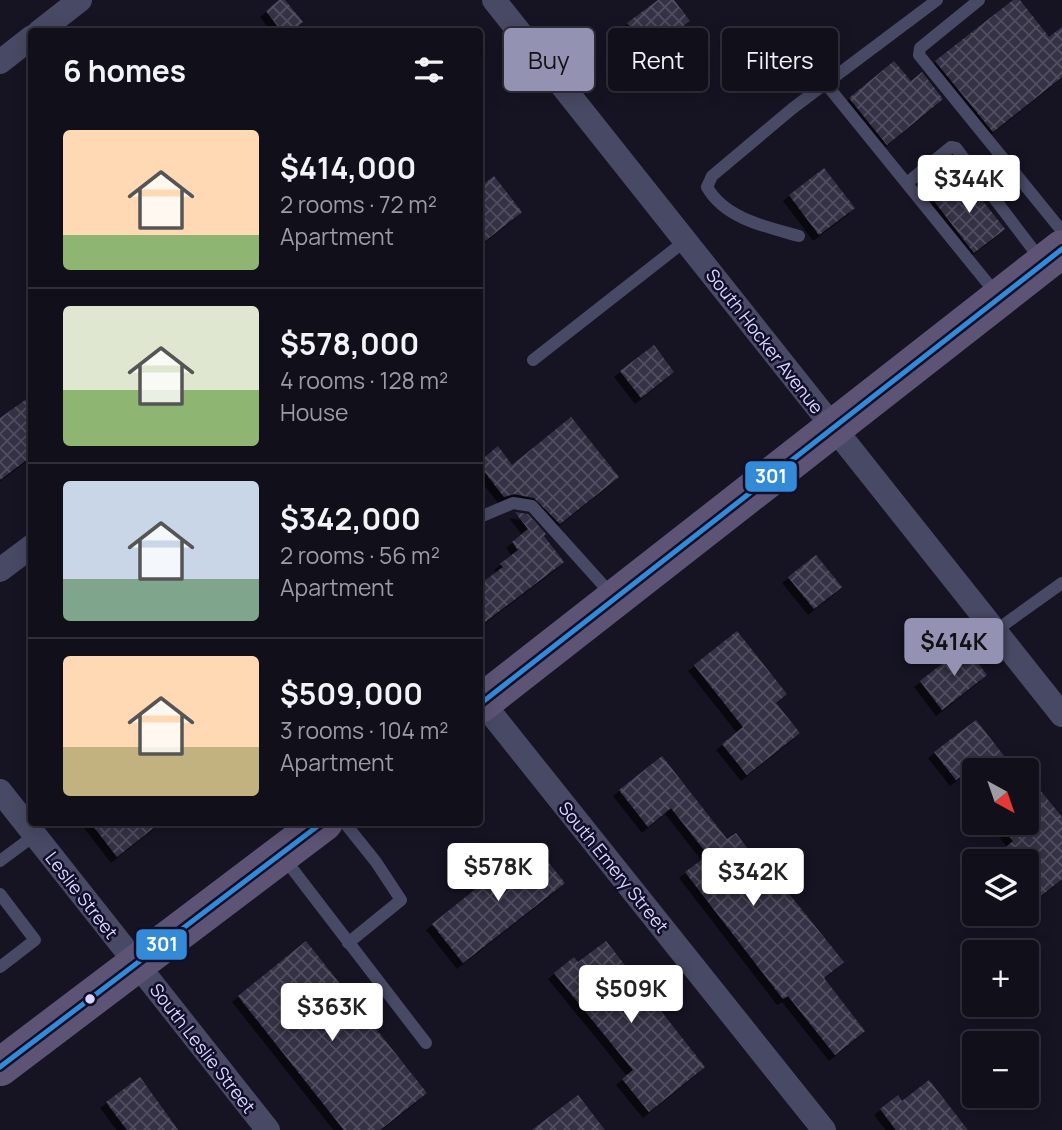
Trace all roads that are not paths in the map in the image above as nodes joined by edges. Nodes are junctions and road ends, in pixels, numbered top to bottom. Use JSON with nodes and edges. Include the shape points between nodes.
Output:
{"nodes":[{"id":1,"x":80,"y":0,"type":"edge"},
{"id":2,"x":494,"y":0,"type":"edge"},
{"id":3,"x":937,"y":0,"type":"edge"},
{"id":4,"x":979,"y":0,"type":"edge"},
{"id":5,"x":44,"y":28,"type":"edge"},
{"id":6,"x":28,"y":40,"type":"edge"},
{"id":7,"x":0,"y":62,"type":"edge"},
{"id":8,"x":838,"y":75,"type":"edge"},
{"id":9,"x":816,"y":91,"type":"edge"},
{"id":10,"x":832,"y":91,"type":"edge"},
{"id":11,"x":907,"y":183,"type":"junction"},
{"id":12,"x":799,"y":236,"type":"dead end"},
{"id":13,"x":685,"y":241,"type":"junction"},
{"id":14,"x":1056,"y":248,"type":"edge"},
{"id":15,"x":999,"y":298,"type":"junction"},
{"id":16,"x":533,"y":360,"type":"dead end"},
{"id":17,"x":833,"y":428,"type":"junction"},
{"id":18,"x":483,"y":516,"type":"edge"},
{"id":19,"x":28,"y":549,"type":"edge"},
{"id":20,"x":0,"y":570,"type":"edge"},
{"id":21,"x":1062,"y":583,"type":"edge"},
{"id":22,"x":615,"y":598,"type":"junction"},
{"id":23,"x":995,"y":631,"type":"junction"},
{"id":24,"x":483,"y":697,"type":"edge"},
{"id":25,"x":483,"y":699,"type":"edge"},
{"id":26,"x":1062,"y":715,"type":"edge"},
{"id":27,"x":0,"y":791,"type":"edge"},
{"id":28,"x":319,"y":826,"type":"edge"},
{"id":29,"x":347,"y":826,"type":"edge"},
{"id":30,"x":35,"y":835,"type":"junction"},
{"id":31,"x":282,"y":855,"type":"junction"},
{"id":32,"x":0,"y":861,"type":"edge"},
{"id":33,"x":0,"y":894,"type":"edge"},
{"id":34,"x":348,"y":943,"type":"junction"},
{"id":35,"x":138,"y":965,"type":"junction"},
{"id":36,"x":0,"y":967,"type":"edge"},
{"id":37,"x":426,"y":1043,"type":"dead end"},
{"id":38,"x":0,"y":1068,"type":"edge"},
{"id":39,"x":268,"y":1130,"type":"edge"},
{"id":40,"x":824,"y":1130,"type":"edge"}],
"edges":[{"from":1,"to":5,"type":"street"},
{"from":2,"to":13,"type":"street","name":"South Hocker Avenue"},
{"from":3,"to":8,"type":"lane"},
{"from":4,"to":14,"type":"lane","via":[[920,48],[919,55]]},
{"from":6,"to":7,"type":"street"},
{"from":9,"to":12,"type":"lane","via":[[712,176],[708,187],[746,221]]},
{"from":10,"to":11,"type":"lane"},
{"from":11,"to":14,"type":"lane","via":[[951,147],[956,148]]},
{"from":11,"to":15,"type":"lane"},
{"from":13,"to":16,"type":"lane"},
{"from":13,"to":17,"type":"street","name":"South Hocker Avenue"},
{"from":14,"to":15,"type":"main road"},
{"from":15,"to":17,"type":"main road"},
{"from":17,"to":22,"type":"main road"},
{"from":17,"to":23,"type":"street","name":"South Hocker Avenue"},
{"from":18,"to":22,"type":"lane","via":[[513,503],[533,506]]},
{"from":19,"to":20,"type":"street"},
{"from":21,"to":23,"type":"lane"},
{"from":22,"to":24,"type":"main road"},
{"from":23,"to":26,"type":"street","name":"South Hocker Avenue"},
{"from":25,"to":40,"type":"street","name":"South Emery Street"},
{"from":27,"to":30,"type":"street","name":"Leslie Street"},
{"from":28,"to":31,"type":"main road"},
{"from":29,"to":34,"type":"lane","via":[[401,900]]},
{"from":30,"to":32,"type":"lane"},
{"from":30,"to":35,"type":"street","name":"Leslie Street"},
{"from":31,"to":34,"type":"lane"},
{"from":31,"to":35,"type":"main road"},
{"from":33,"to":36,"type":"lane","via":[[35,940]]},
{"from":34,"to":37,"type":"lane"},
{"from":35,"to":38,"type":"main road"},
{"from":35,"to":39,"type":"street","name":"South Leslie Street"}]}
